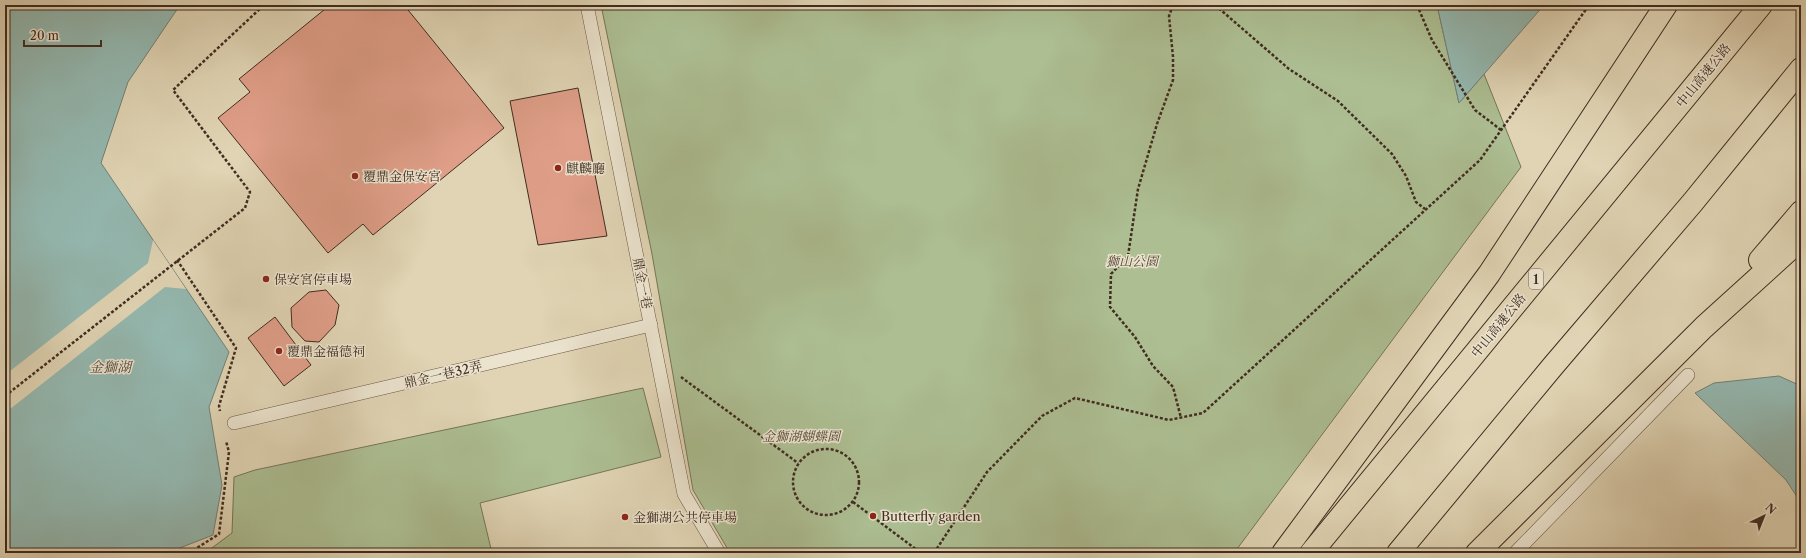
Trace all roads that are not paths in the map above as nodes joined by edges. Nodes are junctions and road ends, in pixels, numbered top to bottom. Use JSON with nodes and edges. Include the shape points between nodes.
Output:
{"nodes":[{"id":1,"x":587,"y":5,"type":"edge"},
{"id":2,"x":1666,"y":5,"type":"edge"},
{"id":3,"x":1760,"y":5,"type":"edge"},
{"id":4,"x":1801,"y":69,"type":"edge"},
{"id":5,"x":1801,"y":212,"type":"edge"},
{"id":6,"x":1801,"y":238,"type":"edge"},
{"id":7,"x":651,"y":325,"type":"junction"},
{"id":8,"x":1704,"y":327,"type":"junction"},
{"id":9,"x":1688,"y":375,"type":"dead end"},
{"id":10,"x":234,"y":423,"type":"dead end"},
{"id":11,"x":719,"y":553,"type":"edge"},
{"id":12,"x":1283,"y":553,"type":"edge"},
{"id":13,"x":1311,"y":553,"type":"edge"},
{"id":14,"x":1398,"y":553,"type":"edge"},
{"id":15,"x":1477,"y":553,"type":"edge"},
{"id":16,"x":1515,"y":553,"type":"edge"}],
"edges":[{"from":1,"to":7,"type":"lane","name":"鼎金一巷"},
{"from":2,"to":12,"type":"highway","via":[[1489,274]]},
{"from":3,"to":13,"type":"highway","name":"中山高速公路","number":"1"},
{"from":4,"to":14,"type":"highway","via":[[1693,202]]},
{"from":5,"to":8,"type":"highway"},
{"from":6,"to":8,"type":"highway"},
{"from":7,"to":10,"type":"lane","name":"鼎金一巷32弄"},
{"from":7,"to":11,"type":"lane","name":"鼎金一巷","via":[[684,494]]},
{"from":8,"to":15,"type":"highway"},
{"from":9,"to":16,"type":"lane"}]}
